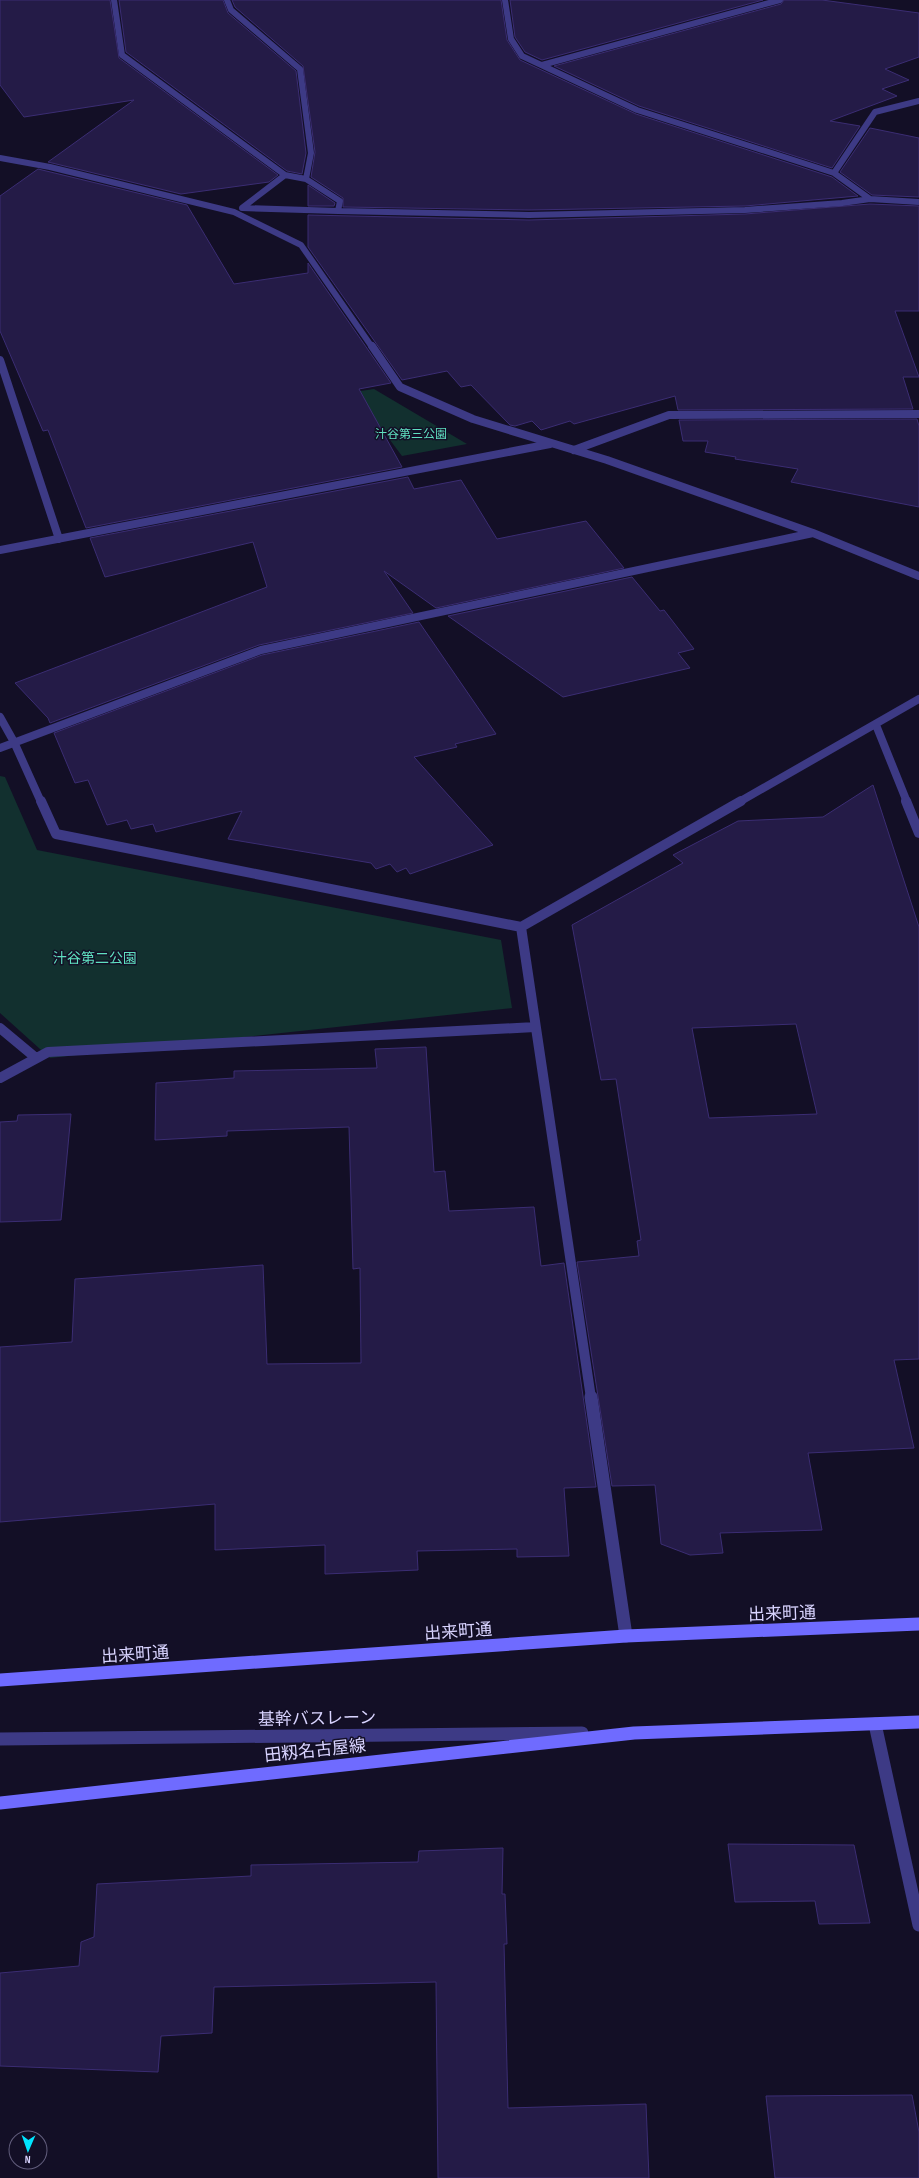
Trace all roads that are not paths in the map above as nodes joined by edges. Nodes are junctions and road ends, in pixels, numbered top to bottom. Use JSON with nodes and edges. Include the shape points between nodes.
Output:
{"nodes":[{"id":1,"x":114,"y":0,"type":"edge"},
{"id":2,"x":227,"y":0,"type":"edge"},
{"id":3,"x":505,"y":0,"type":"edge"},
{"id":4,"x":780,"y":0,"type":"edge"},
{"id":5,"x":542,"y":65,"type":"junction"},
{"id":6,"x":919,"y":101,"type":"edge"},
{"id":7,"x":0,"y":158,"type":"edge"},
{"id":8,"x":835,"y":172,"type":"junction"},
{"id":9,"x":285,"y":175,"type":"junction"},
{"id":10,"x":306,"y":179,"type":"junction"},
{"id":11,"x":870,"y":199,"type":"junction"},
{"id":12,"x":919,"y":202,"type":"edge"},
{"id":13,"x":242,"y":208,"type":"junction"},
{"id":14,"x":234,"y":212,"type":"junction"},
{"id":15,"x":338,"y":212,"type":"junction"},
{"id":16,"x":0,"y":360,"type":"edge"},
{"id":17,"x":919,"y":414,"type":"edge"},
{"id":18,"x":552,"y":443,"type":"junction"},
{"id":19,"x":574,"y":450,"type":"junction"},
{"id":20,"x":813,"y":533,"type":"junction"},
{"id":21,"x":59,"y":539,"type":"junction"},
{"id":22,"x":0,"y":550,"type":"edge"},
{"id":23,"x":919,"y":576,"type":"edge"},
{"id":24,"x":919,"y":698,"type":"edge"},
{"id":25,"x":0,"y":717,"type":"edge"},
{"id":26,"x":876,"y":725,"type":"junction"},
{"id":27,"x":14,"y":742,"type":"junction"},
{"id":28,"x":0,"y":748,"type":"edge"},
{"id":29,"x":919,"y":833,"type":"edge"},
{"id":30,"x":521,"y":927,"type":"junction"},
{"id":31,"x":535,"y":1027,"type":"junction"},
{"id":32,"x":0,"y":1028,"type":"edge"},
{"id":33,"x":36,"y":1058,"type":"junction"},
{"id":34,"x":0,"y":1078,"type":"edge"},
{"id":35,"x":919,"y":1624,"type":"edge"},
{"id":36,"x":626,"y":1636,"type":"junction"},
{"id":37,"x":0,"y":1680,"type":"edge"},
{"id":38,"x":919,"y":1722,"type":"edge"},
{"id":39,"x":875,"y":1724,"type":"junction"},
{"id":40,"x":634,"y":1733,"type":"junction"},
{"id":41,"x":0,"y":1739,"type":"edge"},
{"id":42,"x":0,"y":1803,"type":"edge"},
{"id":43,"x":919,"y":1925,"type":"edge"}],
"edges":[{"from":1,"to":9,"type":"street","via":[[122,55]]},
{"from":2,"to":10,"type":"street","via":[[231,10],[300,69],[311,153]]},
{"from":3,"to":5,"type":"street","via":[[510,39],[522,56]]},
{"from":4,"to":5,"type":"street"},
{"from":5,"to":8,"type":"street","via":[[637,110]]},
{"from":6,"to":8,"type":"street","via":[[874,112]]},
{"from":7,"to":14,"type":"street"},
{"from":8,"to":11,"type":"street"},
{"from":9,"to":10,"type":"street"},
{"from":9,"to":13,"type":"street"},
{"from":10,"to":15,"type":"street","via":[[340,201]]},
{"from":11,"to":12,"type":"street"},
{"from":11,"to":15,"type":"street","via":[[745,210],[621,214]]},
{"from":13,"to":14,"type":"street"},
{"from":13,"to":15,"type":"street"},
{"from":14,"to":18,"type":"street","via":[[301,245],[400,387],[473,419]]},
{"from":16,"to":21,"type":"street"},
{"from":17,"to":19,"type":"street","via":[[669,415]]},
{"from":18,"to":19,"type":"street"},
{"from":18,"to":21,"type":"street"},
{"from":19,"to":20,"type":"street"},
{"from":20,"to":23,"type":"street"},
{"from":20,"to":27,"type":"street","via":[[261,650]]},
{"from":21,"to":22,"type":"street"},
{"from":24,"to":26,"type":"street"},
{"from":25,"to":27,"type":"street"},
{"from":26,"to":29,"type":"street"},
{"from":26,"to":30,"type":"street"},
{"from":27,"to":28,"type":"street"},
{"from":27,"to":30,"type":"street","via":[[56,834]]},
{"from":30,"to":31,"type":"street"},
{"from":31,"to":33,"type":"street","via":[[48,1052]]},
{"from":31,"to":36,"type":"street"},
{"from":32,"to":33,"type":"street"},
{"from":33,"to":34,"type":"street"},
{"from":35,"to":36,"type":"main road","name":"出来町通"},
{"from":36,"to":37,"type":"main road","name":"出来町通"},
{"from":38,"to":39,"type":"main road"},
{"from":39,"to":40,"type":"main road"},
{"from":39,"to":43,"type":"street"},
{"from":40,"to":41,"type":"street","name":"基幹バスレーン"},
{"from":40,"to":42,"type":"main road","name":"田籾名古屋線"}]}
